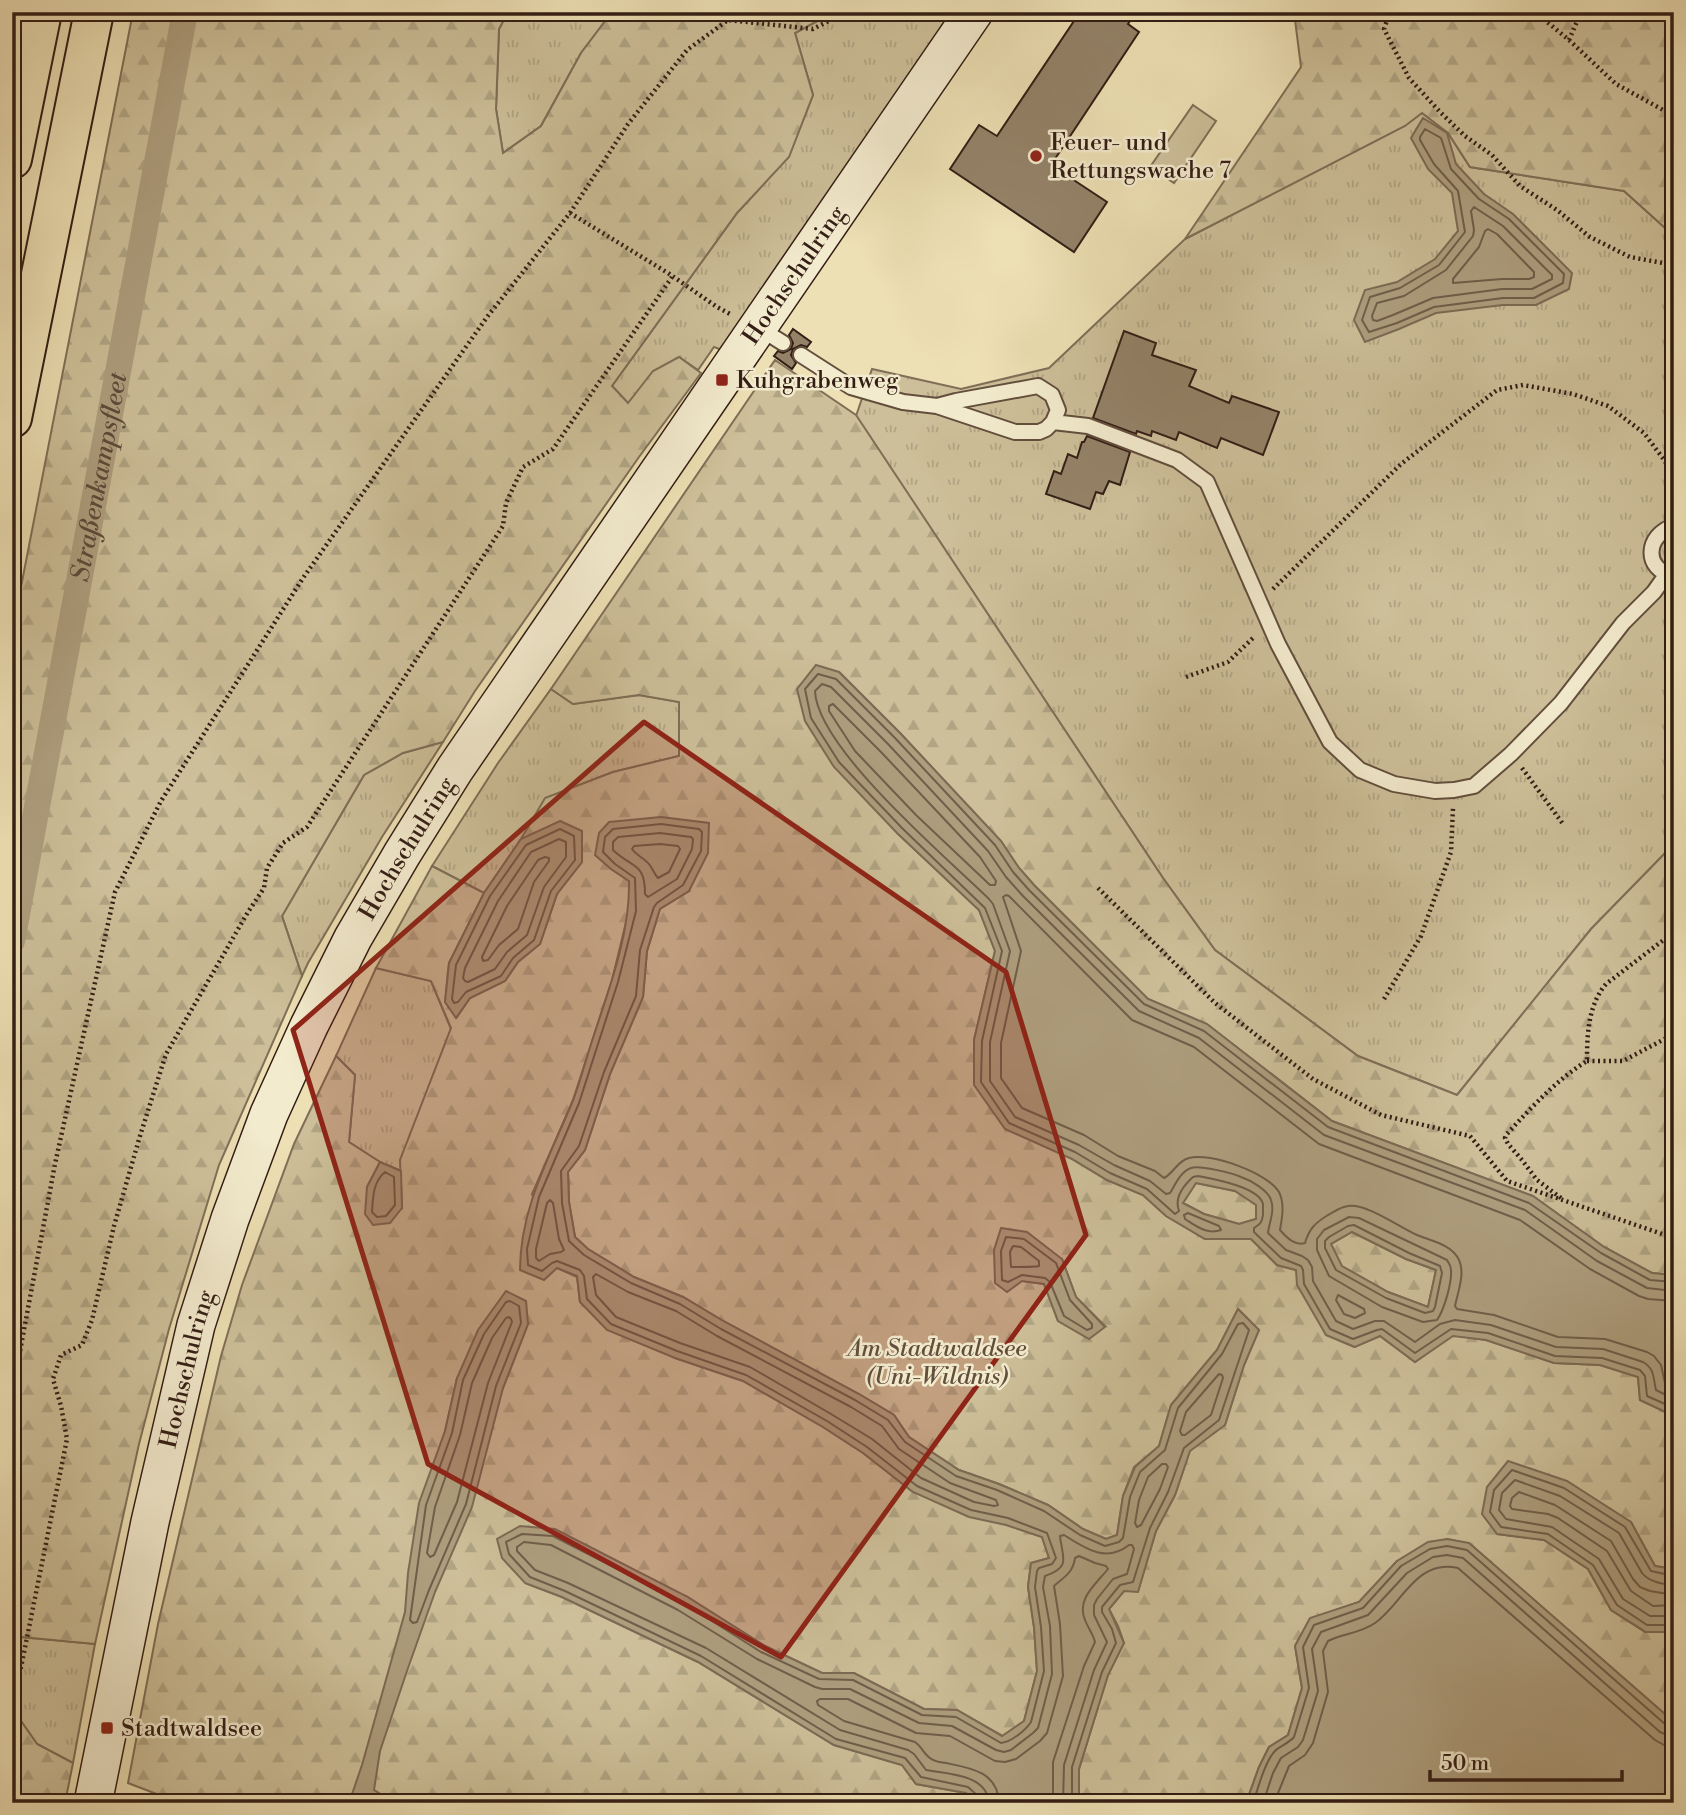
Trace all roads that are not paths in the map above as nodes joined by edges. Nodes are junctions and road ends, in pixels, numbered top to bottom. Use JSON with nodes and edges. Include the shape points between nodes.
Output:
{"nodes":[{"id":1,"x":42,"y":12,"type":"edge"},
{"id":2,"x":94,"y":12,"type":"edge"},
{"id":3,"x":974,"y":12,"type":"edge"},
{"id":4,"x":12,"y":159,"type":"edge"},
{"id":5,"x":802,"y":355,"type":"dead end"},
{"id":6,"x":937,"y":406,"type":"junction"},
{"id":7,"x":12,"y":418,"type":"edge"},
{"id":8,"x":1053,"y":422,"type":"junction"},
{"id":9,"x":1674,"y":526,"type":"edge"},
{"id":10,"x":1670,"y":576,"type":"edge"},
{"id":11,"x":95,"y":1802,"type":"edge"}],
"edges":[{"from":1,"to":4,"type":"highway"},
{"from":2,"to":7,"type":"highway"},
{"from":3,"to":11,"type":"street","name":"Hochschulring","via":[[771,335],[456,769],[353,938],[303,1039],[265,1125],[196,1325],[150,1522]]},
{"from":5,"to":6,"type":"lane","via":[[851,387]]},
{"from":6,"to":8,"type":"lane","via":[[1016,432],[1039,432]]},
{"from":6,"to":8,"type":"lane","via":[[1038,386],[1052,395],[1058,410]]},
{"from":8,"to":10,"type":"lane","via":[[1087,426],[1177,460],[1207,482],[1269,624],[1330,741],[1360,770],[1394,784],[1435,791],[1474,786],[1561,703],[1623,623]]},
{"from":9,"to":10,"type":"lane","via":[[1657,534],[1651,546],[1657,568]]}]}
